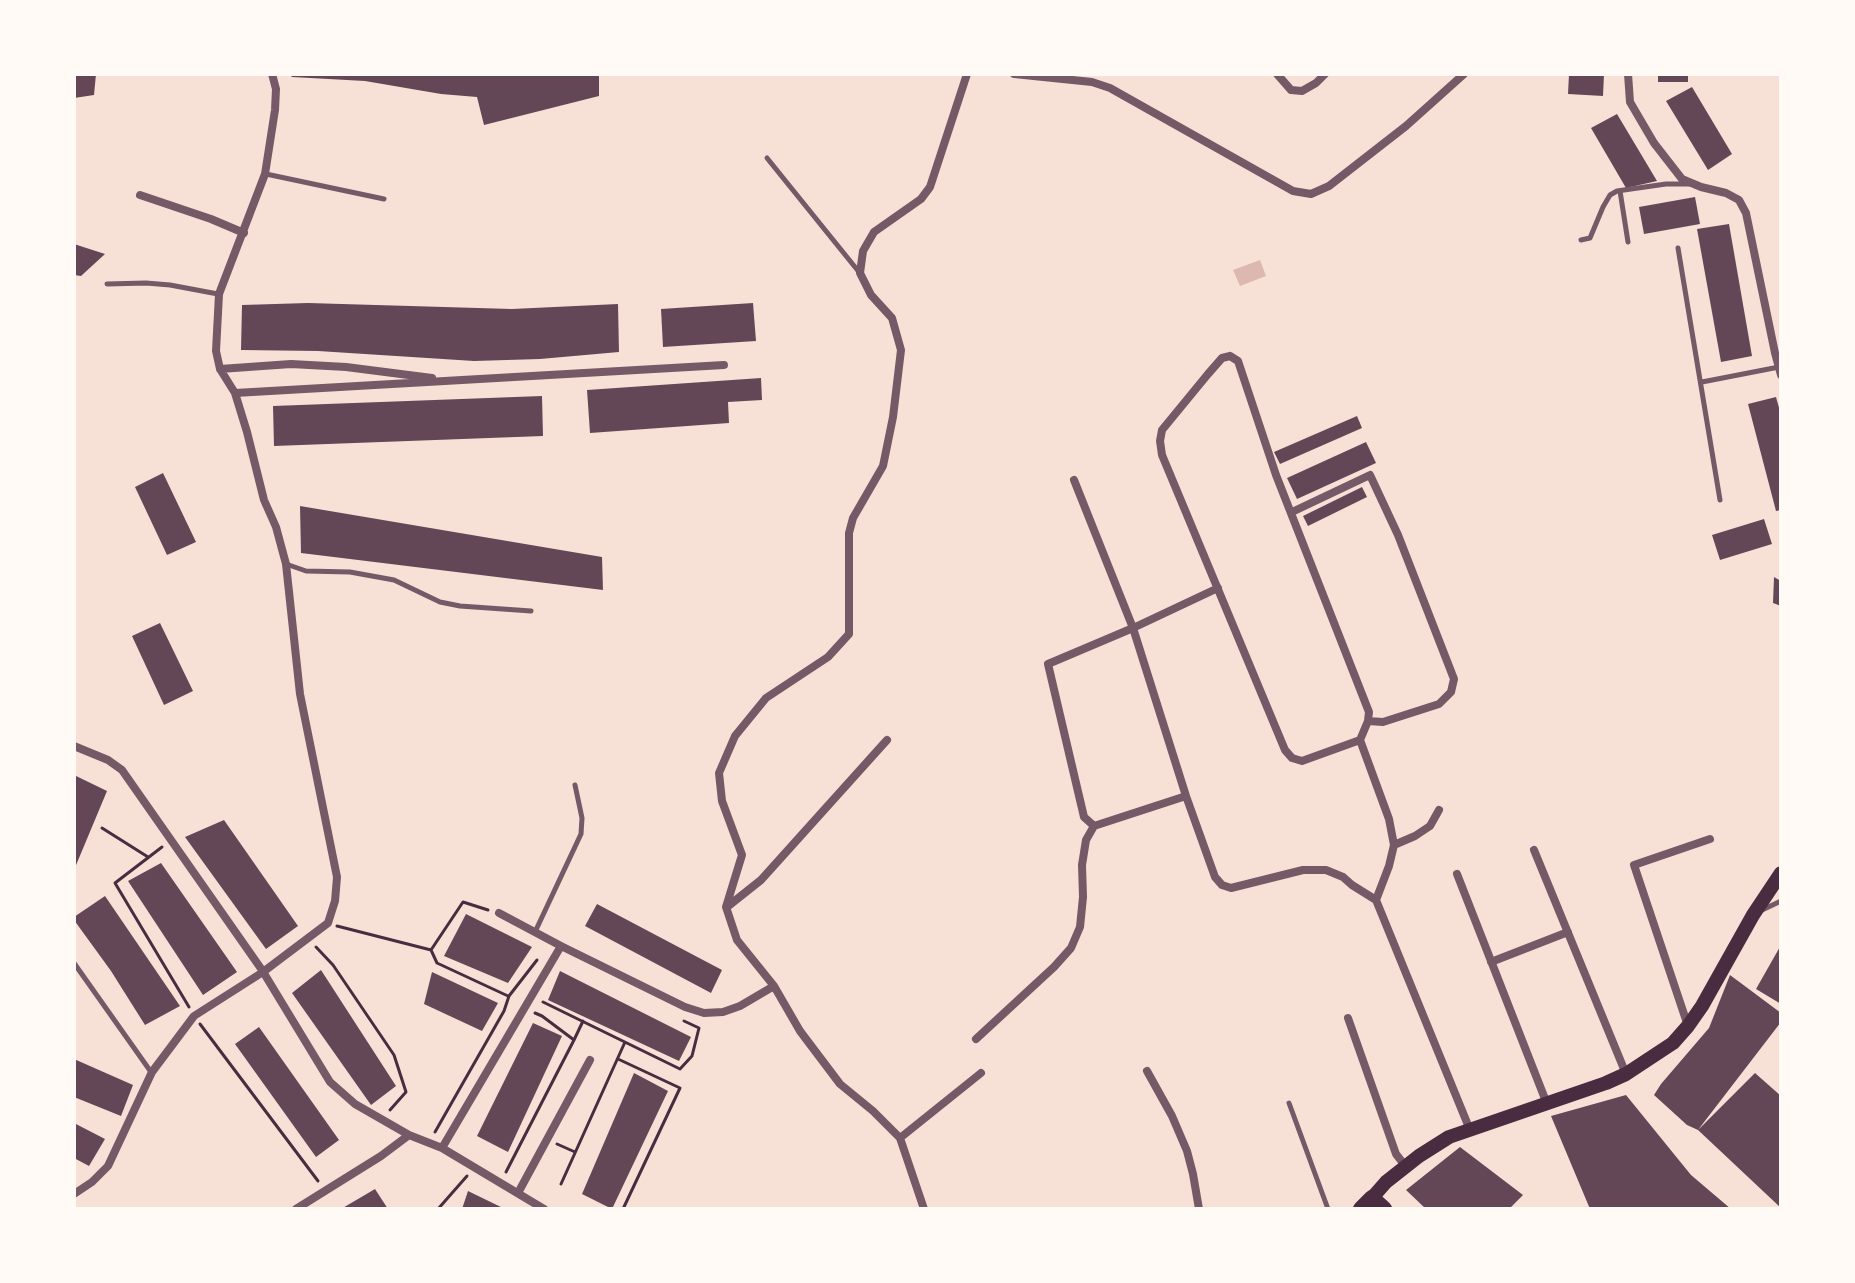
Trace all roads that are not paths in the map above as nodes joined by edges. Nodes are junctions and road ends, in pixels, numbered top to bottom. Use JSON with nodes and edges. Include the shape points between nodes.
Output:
{"nodes":[{"id":1,"x":272,"y":74,"type":"edge"},
{"id":2,"x":967,"y":74,"type":"edge"},
{"id":3,"x":1014,"y":74,"type":"edge"},
{"id":4,"x":1084,"y":74,"type":"edge"},
{"id":5,"x":1277,"y":74,"type":"edge"},
{"id":6,"x":1325,"y":74,"type":"edge"},
{"id":7,"x":1464,"y":74,"type":"edge"},
{"id":8,"x":1628,"y":74,"type":"edge"},
{"id":9,"x":1092,"y":82,"type":"junction"},
{"id":10,"x":767,"y":158,"type":"dead end"},
{"id":11,"x":265,"y":174,"type":"junction"},
{"id":12,"x":1695,"y":184,"type":"junction"},
{"id":13,"x":1620,"y":191,"type":"junction"},
{"id":14,"x":140,"y":195,"type":"dead end"},
{"id":15,"x":384,"y":199,"type":"dead end"},
{"id":16,"x":244,"y":233,"type":"junction"},
{"id":17,"x":1581,"y":240,"type":"dead end"},
{"id":18,"x":1628,"y":242,"type":"dead end"},
{"id":19,"x":1678,"y":248,"type":"dead end"},
{"id":20,"x":860,"y":273,"type":"junction"},
{"id":21,"x":107,"y":284,"type":"dead end"},
{"id":22,"x":219,"y":294,"type":"junction"},
{"id":23,"x":724,"y":365,"type":"dead end"},
{"id":24,"x":220,"y":369,"type":"junction"},
{"id":25,"x":1780,"y":371,"type":"edge"},
{"id":26,"x":453,"y":381,"type":"junction"},
{"id":27,"x":1702,"y":382,"type":"junction"},
{"id":28,"x":235,"y":393,"type":"junction"},
{"id":29,"x":1074,"y":480,"type":"dead end"},
{"id":30,"x":1720,"y":500,"type":"dead end"},
{"id":31,"x":1292,"y":512,"type":"junction"},
{"id":32,"x":286,"y":564,"type":"junction"},
{"id":33,"x":1218,"y":588,"type":"junction"},
{"id":34,"x":531,"y":611,"type":"dead end"},
{"id":35,"x":1133,"y":628,"type":"junction"},
{"id":36,"x":1368,"y":721,"type":"junction"},
{"id":37,"x":887,"y":740,"type":"dead end"},
{"id":38,"x":1360,"y":740,"type":"junction"},
{"id":39,"x":74,"y":746,"type":"edge"},
{"id":40,"x":575,"y":785,"type":"dead end"},
{"id":41,"x":1186,"y":796,"type":"junction"},
{"id":42,"x":1439,"y":810,"type":"dead end"},
{"id":43,"x":1094,"y":826,"type":"junction"},
{"id":44,"x":1710,"y":839,"type":"dead end"},
{"id":45,"x":1394,"y":845,"type":"junction"},
{"id":46,"x":1534,"y":850,"type":"dead end"},
{"id":47,"x":1781,"y":873,"type":"edge"},
{"id":48,"x":1457,"y":874,"type":"dead end"},
{"id":49,"x":1376,"y":900,"type":"junction"},
{"id":50,"x":1781,"y":901,"type":"edge"},
{"id":51,"x":726,"y":907,"type":"junction"},
{"id":52,"x":499,"y":913,"type":"road end"},
{"id":53,"x":1753,"y":915,"type":"junction"},
{"id":54,"x":535,"y":932,"type":"junction"},
{"id":55,"x":1568,"y":932,"type":"junction"},
{"id":56,"x":561,"y":946,"type":"junction"},
{"id":57,"x":1491,"y":962,"type":"junction"},
{"id":58,"x":74,"y":963,"type":"edge"},
{"id":59,"x":263,"y":972,"type":"junction"},
{"id":60,"x":774,"y":986,"type":"junction"},
{"id":61,"x":1348,"y":1018,"type":"dead end"},
{"id":62,"x":1688,"y":1026,"type":"junction"},
{"id":63,"x":976,"y":1039,"type":"dead end"},
{"id":64,"x":590,"y":1060,"type":"dead end"},
{"id":65,"x":1147,"y":1071,"type":"dead end"},
{"id":66,"x":152,"y":1072,"type":"junction"},
{"id":67,"x":981,"y":1073,"type":"dead end"},
{"id":68,"x":1626,"y":1074,"type":"junction"},
{"id":69,"x":1289,"y":1103,"type":"dead end"},
{"id":70,"x":1547,"y":1104,"type":"junction"},
{"id":71,"x":1470,"y":1130,"type":"junction"},
{"id":72,"x":409,"y":1135,"type":"junction"},
{"id":73,"x":900,"y":1138,"type":"junction"},
{"id":74,"x":442,"y":1148,"type":"junction"},
{"id":75,"x":1406,"y":1167,"type":"junction"},
{"id":76,"x":75,"y":1193,"type":"edge"},
{"id":77,"x":518,"y":1193,"type":"junction"},
{"id":78,"x":1372,"y":1205,"type":"edge"},
{"id":79,"x":296,"y":1209,"type":"edge"},
{"id":80,"x":544,"y":1209,"type":"edge"},
{"id":81,"x":924,"y":1209,"type":"edge"},
{"id":82,"x":1199,"y":1209,"type":"edge"},
{"id":83,"x":1328,"y":1209,"type":"edge"}],
"edges":[{"from":1,"to":11,"type":"street","via":[[275,110]]},
{"from":2,"to":20,"type":"street","via":[[930,187],[874,232],[863,251]]},
{"from":3,"to":9,"type":"street"},
{"from":4,"to":9,"type":"street"},
{"from":5,"to":6,"type":"street","via":[[1291,90],[1302,91]]},
{"from":7,"to":9,"type":"street","via":[[1406,126],[1311,194],[1293,191]]},
{"from":8,"to":12,"type":"street","via":[[1630,102],[1654,143],[1682,179]]},
{"from":10,"to":20,"type":"lane"},
{"from":11,"to":15,"type":"lane"},
{"from":11,"to":16,"type":"street"},
{"from":12,"to":13,"type":"lane"},
{"from":12,"to":25,"type":"street","via":[[1739,200],[1746,213]]},
{"from":13,"to":17,"type":"lane","via":[[1610,195],[1590,238]]},
{"from":13,"to":18,"type":"lane"},
{"from":14,"to":16,"type":"street"},
{"from":16,"to":22,"type":"street"},
{"from":19,"to":27,"type":"lane"},
{"from":20,"to":51,"type":"street","via":[[892,318],[901,350],[883,466],[849,533],[849,634],[828,657],[766,698],[735,736],[719,773],[722,801],[742,855]]},
{"from":21,"to":22,"type":"lane","via":[[170,285]]},
{"from":22,"to":24,"type":"street"},
{"from":23,"to":26,"type":"street"},
{"from":24,"to":26,"type":"street","via":[[291,364]]},
{"from":24,"to":28,"type":"street"},
{"from":25,"to":27,"type":"lane"},
{"from":26,"to":28,"type":"street"},
{"from":27,"to":30,"type":"lane"},
{"from":28,"to":32,"type":"street"},
{"from":29,"to":35,"type":"street"},
{"from":31,"to":33,"type":"street","via":[[1238,361],[1222,358],[1162,430],[1160,441]]},
{"from":31,"to":36,"type":"street","via":[[1369,712]]},
{"from":31,"to":36,"type":"street","via":[[1370,475],[1454,679],[1451,692],[1439,704],[1383,722]]},
{"from":32,"to":34,"type":"lane","via":[[394,580],[460,606]]},
{"from":32,"to":59,"type":"street","via":[[300,694],[337,877],[328,923]]},
{"from":33,"to":35,"type":"street"},
{"from":33,"to":38,"type":"street","via":[[1292,758],[1302,761]]},
{"from":35,"to":41,"type":"street"},
{"from":35,"to":43,"type":"street","via":[[1048,664],[1084,817]]},
{"from":36,"to":38,"type":"street"},
{"from":37,"to":51,"type":"street","via":[[761,880]]},
{"from":38,"to":45,"type":"street"},
{"from":39,"to":59,"type":"street","via":[[122,770]]},
{"from":40,"to":54,"type":"lane","via":[[581,834]]},
{"from":41,"to":43,"type":"street"},
{"from":41,"to":49,"type":"street","via":[[1222,885],[1231,888],[1303,870],[1326,870]]},
{"from":42,"to":45,"type":"street","via":[[1430,826]]},
{"from":43,"to":63,"type":"street","via":[[1086,840],[1080,927],[1071,948]]},
{"from":44,"to":62,"type":"street","via":[[1634,865]]},
{"from":45,"to":49,"type":"street"},
{"from":46,"to":55,"type":"street"},
{"from":47,"to":53,"type":"main road"},
{"from":48,"to":57,"type":"street"},
{"from":49,"to":71,"type":"street"},
{"from":50,"to":53,"type":"lane"},
{"from":51,"to":60,"type":"street","via":[[737,940]]},
{"from":52,"to":54,"type":"street"},
{"from":53,"to":62,"type":"main road"},
{"from":54,"to":56,"type":"street"},
{"from":55,"to":57,"type":"street"},
{"from":55,"to":68,"type":"street"},
{"from":56,"to":60,"type":"street","via":[[704,1013],[740,1006]]},
{"from":56,"to":74,"type":"street"},
{"from":57,"to":70,"type":"street"},
{"from":58,"to":66,"type":"lane"},
{"from":59,"to":66,"type":"street","via":[[194,1016]]},
{"from":59,"to":72,"type":"street","via":[[330,1082],[355,1104]]},
{"from":60,"to":73,"type":"street","via":[[840,1084]]},
{"from":61,"to":75,"type":"street","via":[[1396,1154]]},
{"from":62,"to":68,"type":"main road","via":[[1673,1043]]},
{"from":64,"to":77,"type":"street"},
{"from":65,"to":82,"type":"street","via":[[1184,1142]]},
{"from":66,"to":76,"type":"street","via":[[108,1166]]},
{"from":67,"to":73,"type":"street"},
{"from":68,"to":70,"type":"main road"},
{"from":69,"to":83,"type":"lane"},
{"from":70,"to":71,"type":"main road"},
{"from":71,"to":75,"type":"main road","via":[[1437,1144]]},
{"from":72,"to":74,"type":"street"},
{"from":72,"to":79,"type":"street"},
{"from":73,"to":81,"type":"street"},
{"from":74,"to":77,"type":"street"},
{"from":75,"to":78,"type":"main road","via":[[1386,1182]]},
{"from":77,"to":80,"type":"street"}]}
